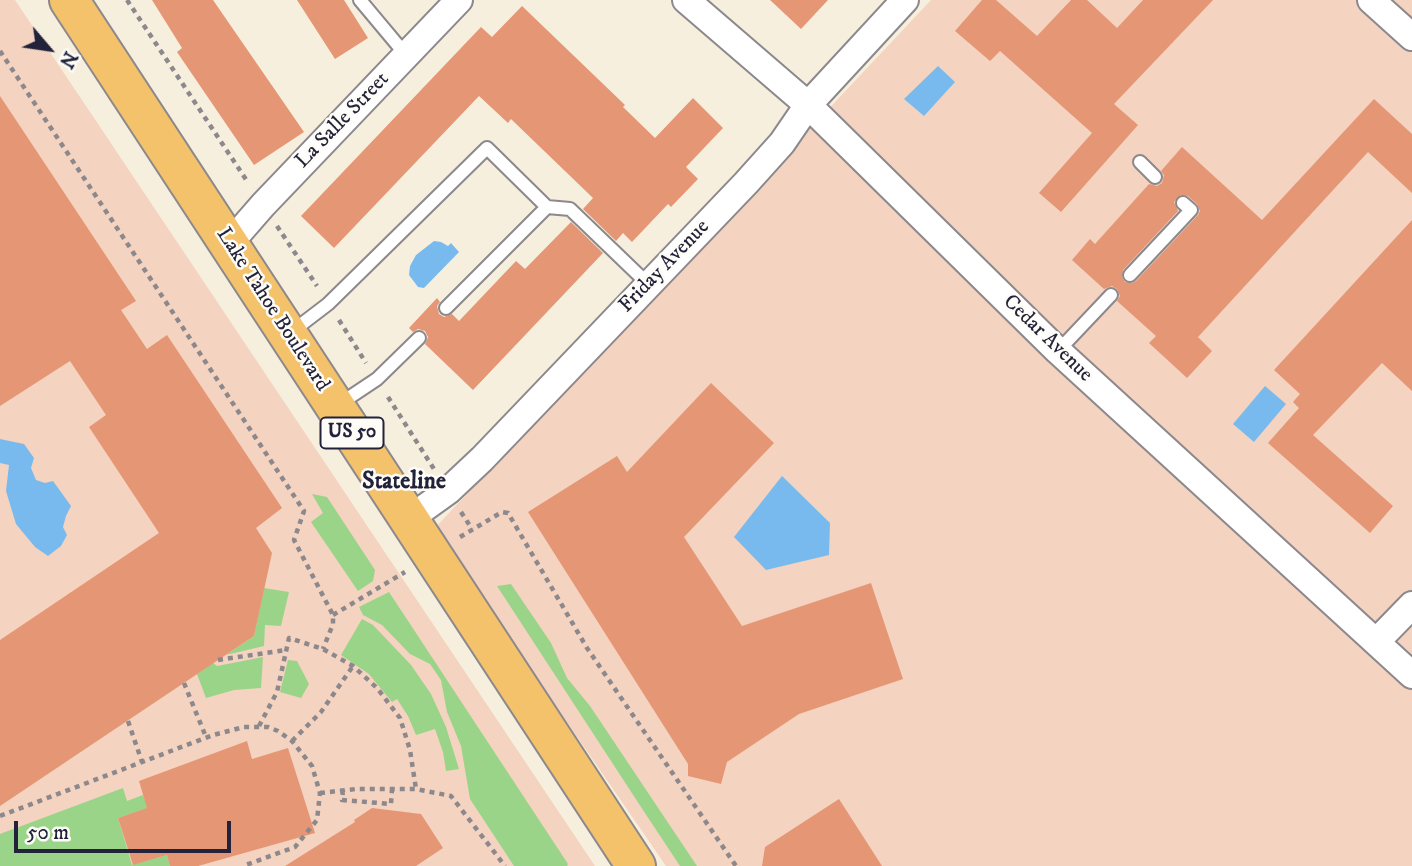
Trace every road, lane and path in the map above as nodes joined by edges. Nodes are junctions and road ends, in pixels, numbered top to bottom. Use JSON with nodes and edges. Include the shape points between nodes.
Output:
{"nodes":[{"id":1,"x":69,"y":0,"type":"edge"},
{"id":2,"x":127,"y":0,"type":"edge"},
{"id":3,"x":360,"y":0,"type":"edge"},
{"id":4,"x":459,"y":0,"type":"edge"},
{"id":5,"x":686,"y":0,"type":"edge"},
{"id":6,"x":905,"y":0,"type":"edge"},
{"id":7,"x":1382,"y":3,"type":"edge"},
{"id":8,"x":1412,"y":37,"type":"edge"},
{"id":9,"x":0,"y":51,"type":"edge"},
{"id":10,"x":407,"y":55,"type":"junction"},
{"id":11,"x":808,"y":104,"type":"junction"},
{"id":12,"x":1140,"y":162,"type":"dead end"},
{"id":13,"x":1155,"y":177,"type":"dead end"},
{"id":14,"x":1183,"y":203,"type":"dead end"},
{"id":15,"x":263,"y":205,"type":"junction"},
{"id":16,"x":547,"y":207,"type":"junction"},
{"id":17,"x":282,"y":233,"type":"dead end"},
{"id":18,"x":229,"y":244,"type":"junction"},
{"id":19,"x":1130,"y":275,"type":"dead end"},
{"id":20,"x":648,"y":284,"type":"junction"},
{"id":21,"x":1111,"y":295,"type":"dead end"},
{"id":22,"x":446,"y":308,"type":"dead end"},
{"id":23,"x":288,"y":335,"type":"junction"},
{"id":24,"x":419,"y":338,"type":"dead end"},
{"id":25,"x":1058,"y":351,"type":"junction"},
{"id":26,"x":335,"y":408,"type":"junction"},
{"id":27,"x":409,"y":519,"type":"junction"},
{"id":28,"x":1412,"y":605,"type":"edge"},
{"id":29,"x":1376,"y":642,"type":"junction"},
{"id":30,"x":587,"y":648,"type":"dead end"},
{"id":31,"x":323,"y":649,"type":"junction"},
{"id":32,"x":286,"y":650,"type":"junction"},
{"id":33,"x":218,"y":660,"type":"dead end"},
{"id":34,"x":353,"y":666,"type":"junction"},
{"id":35,"x":1412,"y":675,"type":"edge"},
{"id":36,"x":184,"y":683,"type":"dead end"},
{"id":37,"x":128,"y":721,"type":"dead end"},
{"id":38,"x":259,"y":727,"type":"junction"},
{"id":39,"x":206,"y":737,"type":"junction"},
{"id":40,"x":292,"y":741,"type":"junction"},
{"id":41,"x":142,"y":762,"type":"junction"},
{"id":42,"x":393,"y":789,"type":"junction"},
{"id":43,"x":416,"y":789,"type":"junction"},
{"id":44,"x":342,"y":790,"type":"junction"},
{"id":45,"x":320,"y":793,"type":"junction"},
{"id":46,"x":0,"y":816,"type":"edge"},
{"id":47,"x":243,"y":866,"type":"edge"},
{"id":48,"x":505,"y":866,"type":"edge"},
{"id":49,"x":636,"y":866,"type":"edge"},
{"id":50,"x":736,"y":866,"type":"edge"}],
"edges":[{"from":1,"to":18,"type":"highway","name":"Lake Tahoe Boulevard","number":"US 50"},
{"from":2,"to":15,"type":"path"},
{"from":3,"to":10,"type":"lane"},
{"from":4,"to":10,"type":"street","name":"La Salle Street"},
{"from":5,"to":11,"type":"street","name":"Cedar Avenue"},
{"from":6,"to":11,"type":"street","name":"Friday Avenue"},
{"from":7,"to":8,"type":"street"},
{"from":9,"to":31,"type":"path","via":[[304,511],[294,540],[333,615]]},
{"from":10,"to":15,"type":"street","name":"La Salle Street"},
{"from":11,"to":20,"type":"street","name":"Friday Avenue","via":[[782,143]]},
{"from":11,"to":25,"type":"street","name":"Cedar Avenue"},
{"from":12,"to":13,"type":"lane"},
{"from":14,"to":19,"type":"lane","via":[[1191,210]]},
{"from":15,"to":17,"type":"path"},
{"from":15,"to":18,"type":"street","name":"La Salle Street"},
{"from":16,"to":20,"type":"lane","via":[[570,209]]},
{"from":16,"to":22,"type":"lane"},
{"from":16,"to":23,"type":"lane","via":[[487,148],[328,304]]},
{"from":18,"to":23,"type":"highway","name":"Lake Tahoe Boulevard","number":"US 50"},
{"from":20,"to":27,"type":"street","name":"Friday Avenue","via":[[448,491]]},
{"from":21,"to":25,"type":"lane"},
{"from":23,"to":26,"type":"highway","name":"Lake Tahoe Boulevard","number":"US 50"},
{"from":24,"to":26,"type":"lane","via":[[377,379]]},
{"from":25,"to":29,"type":"street","name":"Cedar Avenue"},
{"from":26,"to":27,"type":"highway","name":"Lake Tahoe Boulevard","number":"US 50"},
{"from":27,"to":49,"type":"highway","name":"Lake Tahoe Boulevard","number":"US 50"},
{"from":28,"to":29,"type":"street"},
{"from":29,"to":35,"type":"street","name":"Cedar Avenue"},
{"from":30,"to":50,"type":"path"},
{"from":31,"to":32,"type":"path","via":[[289,638]]},
{"from":31,"to":34,"type":"path"},
{"from":32,"to":33,"type":"path"},
{"from":32,"to":38,"type":"path","via":[[277,692]]},
{"from":34,"to":40,"type":"path","via":[[321,712]]},
{"from":34,"to":43,"type":"path","via":[[400,718]]},
{"from":36,"to":39,"type":"path"},
{"from":37,"to":41,"type":"path"},
{"from":38,"to":39,"type":"path"},
{"from":38,"to":40,"type":"path","via":[[278,731]]},
{"from":39,"to":41,"type":"path"},
{"from":40,"to":45,"type":"path","via":[[312,766]]},
{"from":41,"to":46,"type":"path"},
{"from":42,"to":43,"type":"path"},
{"from":42,"to":44,"type":"path"},
{"from":42,"to":44,"type":"path","via":[[391,804],[342,800]]},
{"from":43,"to":48,"type":"path","via":[[451,796]]},
{"from":44,"to":45,"type":"path"},
{"from":45,"to":47,"type":"path","via":[[317,820],[295,847]]}]}
